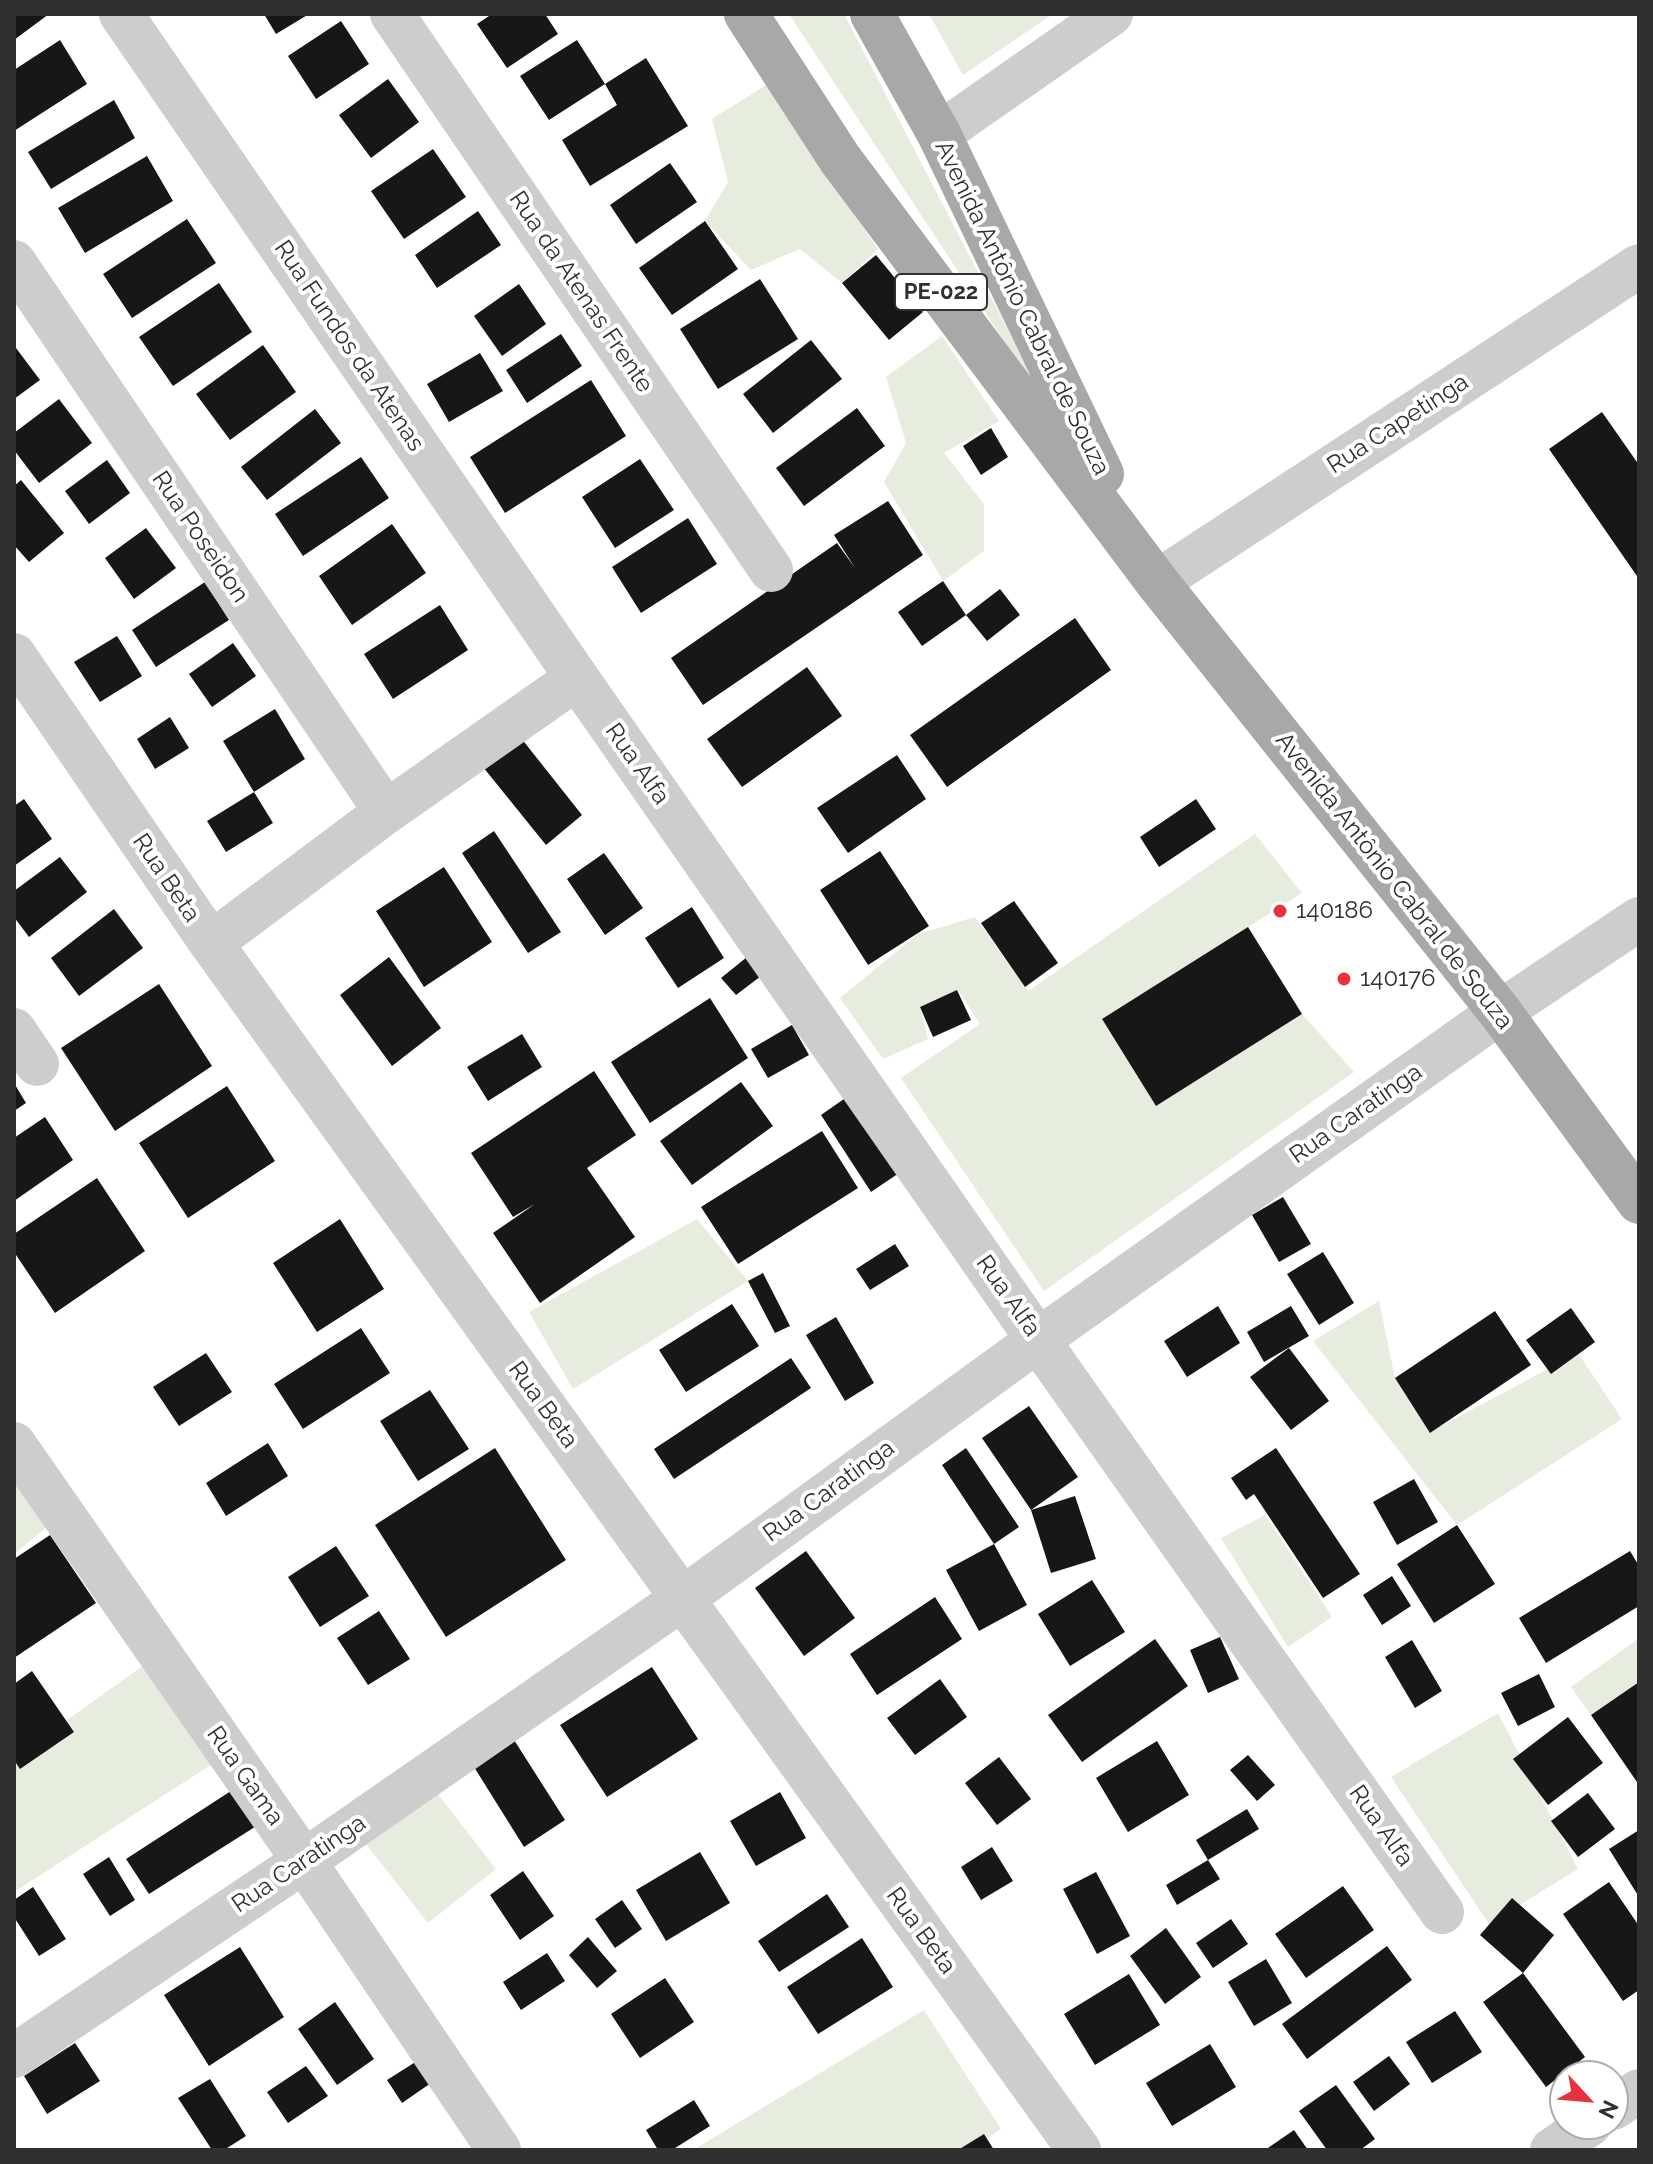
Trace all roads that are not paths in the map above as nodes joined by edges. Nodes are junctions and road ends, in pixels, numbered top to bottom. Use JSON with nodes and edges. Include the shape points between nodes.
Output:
{"nodes":[{"id":1,"x":121,"y":14,"type":"edge"},
{"id":2,"x":392,"y":14,"type":"edge"},
{"id":3,"x":746,"y":14,"type":"edge"},
{"id":4,"x":872,"y":14,"type":"edge"},
{"id":5,"x":1111,"y":14,"type":"edge"},
{"id":6,"x":939,"y":134,"type":"junction"},
{"id":7,"x":14,"y":262,"type":"edge"},
{"id":8,"x":1639,"y":266,"type":"edge"},
{"id":9,"x":771,"y":570,"type":"dead end"},
{"id":10,"x":1151,"y":572,"type":"junction"},
{"id":11,"x":14,"y":655,"type":"edge"},
{"id":12,"x":577,"y":678,"type":"junction"},
{"id":13,"x":386,"y":812,"type":"junction"},
{"id":14,"x":1639,"y":919,"type":"edge"},
{"id":15,"x":211,"y":943,"type":"junction"},
{"id":16,"x":1500,"y":1012,"type":"junction"},
{"id":17,"x":1639,"y":1202,"type":"edge"},
{"id":18,"x":1038,"y":1340,"type":"junction"},
{"id":19,"x":14,"y":1444,"type":"edge"},
{"id":20,"x":682,"y":1599,"type":"junction"},
{"id":21,"x":304,"y":1861,"type":"junction"},
{"id":22,"x":1442,"y":1912,"type":"dead end"},
{"id":23,"x":14,"y":2056,"type":"edge"},
{"id":24,"x":499,"y":2150,"type":"edge"},
{"id":25,"x":1079,"y":2150,"type":"edge"}],
"edges":[{"from":1,"to":12,"type":"street","name":"Rua Fundos da Atenas"},
{"from":2,"to":9,"type":"street","name":"Rua da Atenas Frente"},
{"from":3,"to":10,"type":"main road","name":"Avenida Antônio Cabral de Souza","number":"PE-022","via":[[840,159]]},
{"from":4,"to":6,"type":"main road","name":"Avenida Antônio Cabral de Souza","number":"PE-022"},
{"from":5,"to":6,"type":"street"},
{"from":6,"to":10,"type":"main road","name":"Avenida Antônio Cabral de Souza","number":"PE-022"},
{"from":7,"to":13,"type":"street","name":"Rua Poseidon"},
{"from":8,"to":10,"type":"street","name":"Rua Capetinga"},
{"from":10,"to":16,"type":"main road","name":"Avenida Antônio Cabral de Souza","number":"PE-022"},
{"from":11,"to":15,"type":"street","name":"Rua Beta"},
{"from":12,"to":13,"type":"street"},
{"from":12,"to":18,"type":"street","name":"Rua Alfa"},
{"from":13,"to":15,"type":"street"},
{"from":14,"to":16,"type":"street","name":"Rua Caratinga"},
{"from":15,"to":20,"type":"street","name":"Rua Beta"},
{"from":16,"to":17,"type":"main road","name":"Avenida Antônio Cabral de Souza","number":"PE-022"},
{"from":16,"to":18,"type":"street","name":"Rua Caratinga"},
{"from":18,"to":20,"type":"street","name":"Rua Caratinga"},
{"from":18,"to":22,"type":"street","name":"Rua Alfa"},
{"from":19,"to":21,"type":"street","name":"Rua Gama"},
{"from":20,"to":21,"type":"street","name":"Rua Caratinga"},
{"from":20,"to":25,"type":"street","name":"Rua Beta"},
{"from":21,"to":23,"type":"street","name":"Rua Caratinga"},
{"from":21,"to":24,"type":"street","name":"Rua Gama"}]}
